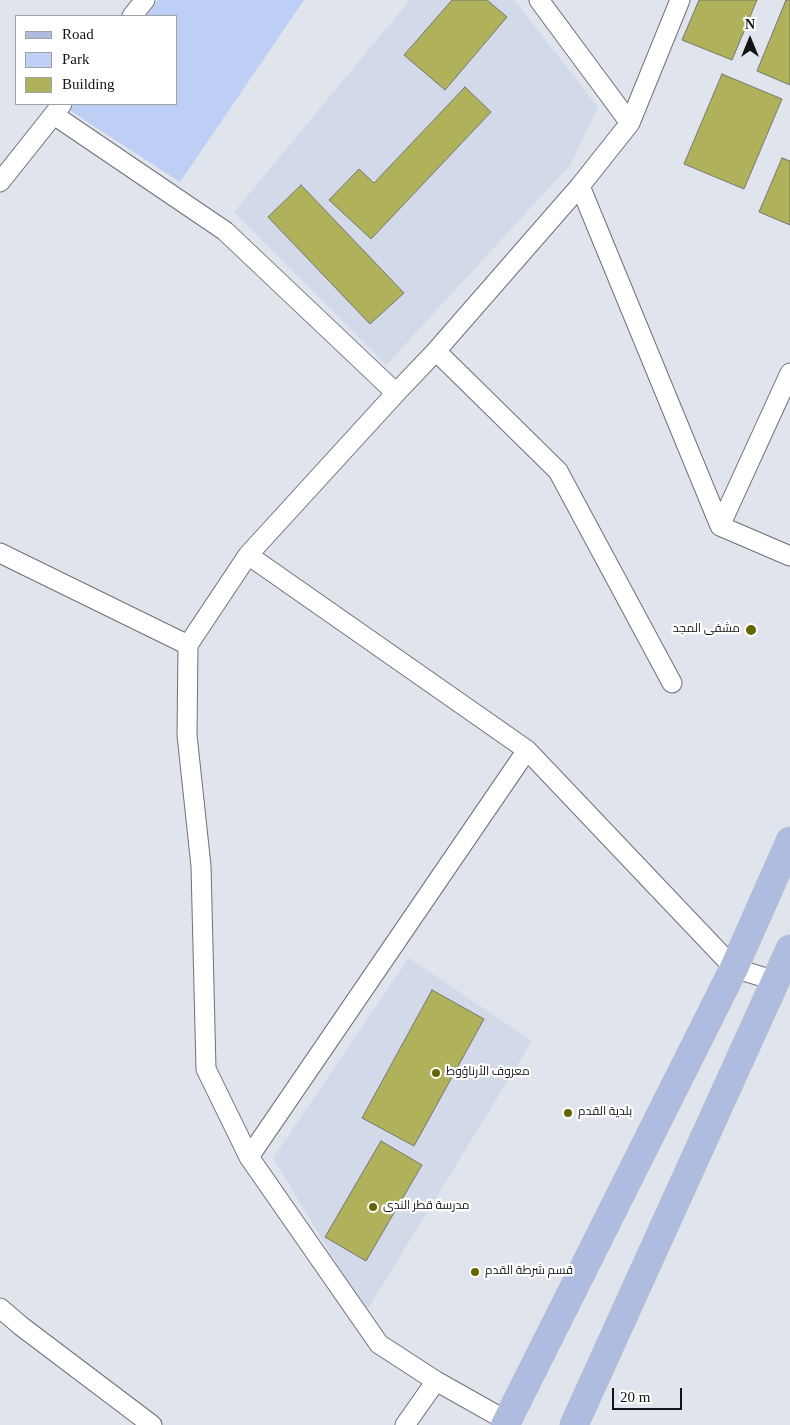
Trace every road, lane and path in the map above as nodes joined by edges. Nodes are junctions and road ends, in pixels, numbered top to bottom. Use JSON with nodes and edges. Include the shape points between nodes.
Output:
{"nodes":[{"id":1,"x":145,"y":0,"type":"edge"},
{"id":2,"x":539,"y":0,"type":"edge"},
{"id":3,"x":680,"y":0,"type":"edge"},
{"id":4,"x":133,"y":15,"type":"edge"},
{"id":5,"x":58,"y":109,"type":"edge"},
{"id":6,"x":630,"y":122,"type":"junction"},
{"id":7,"x":0,"y":182,"type":"edge"},
{"id":8,"x":580,"y":186,"type":"junction"},
{"id":9,"x":436,"y":351,"type":"junction"},
{"id":10,"x":790,"y":373,"type":"edge"},
{"id":11,"x":396,"y":393,"type":"junction"},
{"id":12,"x":720,"y":526,"type":"junction"},
{"id":13,"x":0,"y":553,"type":"edge"},
{"id":14,"x":248,"y":555,"type":"junction"},
{"id":15,"x":790,"y":556,"type":"edge"},
{"id":16,"x":188,"y":645,"type":"junction"},
{"id":17,"x":672,"y":683,"type":"dead end"},
{"id":18,"x":527,"y":750,"type":"junction"},
{"id":19,"x":790,"y":841,"type":"edge"},
{"id":20,"x":790,"y":949,"type":"edge"},
{"id":21,"x":734,"y":968,"type":"junction"},
{"id":22,"x":776,"y":981,"type":"junction"},
{"id":23,"x":249,"y":1156,"type":"junction"},
{"id":24,"x":0,"y":1308,"type":"edge"},
{"id":25,"x":436,"y":1381,"type":"junction"},
{"id":26,"x":506,"y":1423,"type":"edge"},
{"id":27,"x":152,"y":1425,"type":"edge"},
{"id":28,"x":405,"y":1425,"type":"edge"},
{"id":29,"x":574,"y":1425,"type":"edge"}],
"edges":[{"from":1,"to":4,"type":"street"},
{"from":2,"to":6,"type":"street"},
{"from":3,"to":6,"type":"street"},
{"from":5,"to":7,"type":"street"},
{"from":5,"to":11,"type":"street","via":[[225,231]]},
{"from":6,"to":8,"type":"street"},
{"from":8,"to":9,"type":"street"},
{"from":8,"to":12,"type":"street"},
{"from":9,"to":11,"type":"street"},
{"from":9,"to":17,"type":"street","via":[[558,471]]},
{"from":10,"to":12,"type":"street"},
{"from":11,"to":14,"type":"street"},
{"from":12,"to":15,"type":"street"},
{"from":13,"to":16,"type":"street"},
{"from":14,"to":16,"type":"street"},
{"from":14,"to":18,"type":"street"},
{"from":16,"to":23,"type":"street","via":[[187,735],[201,866],[206,1069]]},
{"from":18,"to":21,"type":"street"},
{"from":18,"to":23,"type":"street"},
{"from":19,"to":21,"type":"main road"},
{"from":20,"to":22,"type":"main road"},
{"from":21,"to":22,"type":"street"},
{"from":21,"to":26,"type":"main road"},
{"from":22,"to":29,"type":"main road"},
{"from":23,"to":25,"type":"street","via":[[379,1344]]},
{"from":24,"to":27,"type":"street"},
{"from":25,"to":26,"type":"street"},
{"from":25,"to":28,"type":"street"}]}
